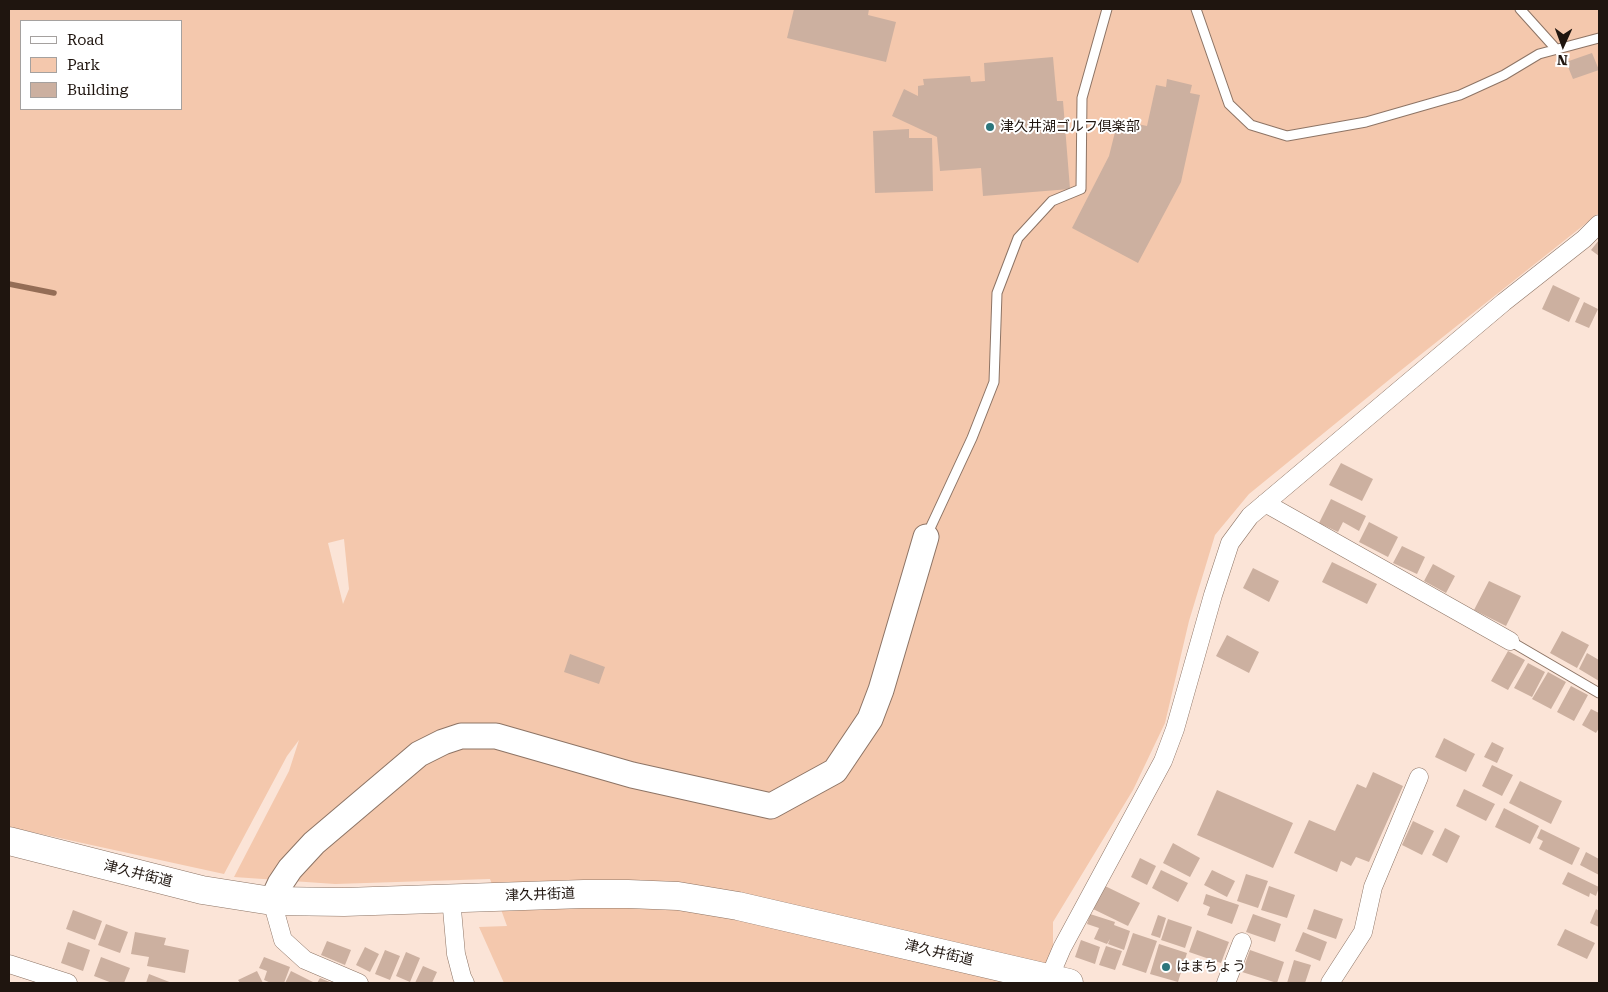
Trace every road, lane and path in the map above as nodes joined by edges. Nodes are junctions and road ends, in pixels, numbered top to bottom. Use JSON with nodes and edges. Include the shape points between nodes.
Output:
{"nodes":[{"id":1,"x":1107,"y":9,"type":"edge"},
{"id":2,"x":1196,"y":9,"type":"edge"},
{"id":3,"x":1520,"y":9,"type":"edge"},
{"id":4,"x":1599,"y":38,"type":"edge"},
{"id":5,"x":1556,"y":49,"type":"junction"},
{"id":6,"x":1599,"y":224,"type":"edge"},
{"id":7,"x":1265,"y":503,"type":"junction"},
{"id":8,"x":926,"y":537,"type":"joint"},
{"id":9,"x":1510,"y":642,"type":"joint"},
{"id":10,"x":1599,"y":694,"type":"edge"},
{"id":11,"x":1419,"y":777,"type":"dead end"},
{"id":12,"x":9,"y":841,"type":"edge"},
{"id":13,"x":451,"y":898,"type":"junction"},
{"id":14,"x":272,"y":901,"type":"junction"},
{"id":15,"x":1242,"y":942,"type":"dead end"},
{"id":16,"x":9,"y":964,"type":"edge"},
{"id":17,"x":40,"y":979,"type":"edge"},
{"id":18,"x":1055,"y":982,"type":"edge"},
{"id":19,"x":68,"y":983,"type":"edge"},
{"id":20,"x":359,"y":983,"type":"edge"},
{"id":21,"x":465,"y":983,"type":"edge"},
{"id":22,"x":1226,"y":983,"type":"edge"},
{"id":23,"x":1330,"y":983,"type":"edge"}],
"edges":[{"from":1,"to":8,"type":"lane","via":[[1082,98],[1081,189],[1052,201],[1018,238],[997,294],[994,382]]},
{"from":2,"to":5,"type":"lane","via":[[1230,104],[1251,125],[1287,136],[1366,122],[1460,95],[1504,75],[1539,54]]},
{"from":3,"to":5,"type":"lane"},
{"from":4,"to":5,"type":"lane"},
{"from":6,"to":7,"type":"street"},
{"from":7,"to":9,"type":"street"},
{"from":7,"to":18,"type":"street","via":[[1250,516],[1230,543],[1163,761],[1062,948]]},
{"from":8,"to":14,"type":"street","via":[[870,719],[835,770],[827,775],[771,806],[632,775],[496,736],[461,736],[419,754],[314,843],[290,869]]},
{"from":9,"to":10,"type":"lane"},
{"from":11,"to":23,"type":"street","via":[[1373,886],[1363,932]]},
{"from":12,"to":14,"type":"highway","name":"津久井街道","via":[[202,890]]},
{"from":13,"to":14,"type":"highway","name":"津久井街道"},
{"from":13,"to":18,"type":"highway","name":"津久井街道","via":[[678,896],[738,906]]},
{"from":13,"to":21,"type":"street","via":[[456,954]]},
{"from":14,"to":20,"type":"street","via":[[283,940],[305,960]]},
{"from":15,"to":22,"type":"street"},
{"from":16,"to":17,"type":"street"},
{"from":17,"to":19,"type":"street"}]}
